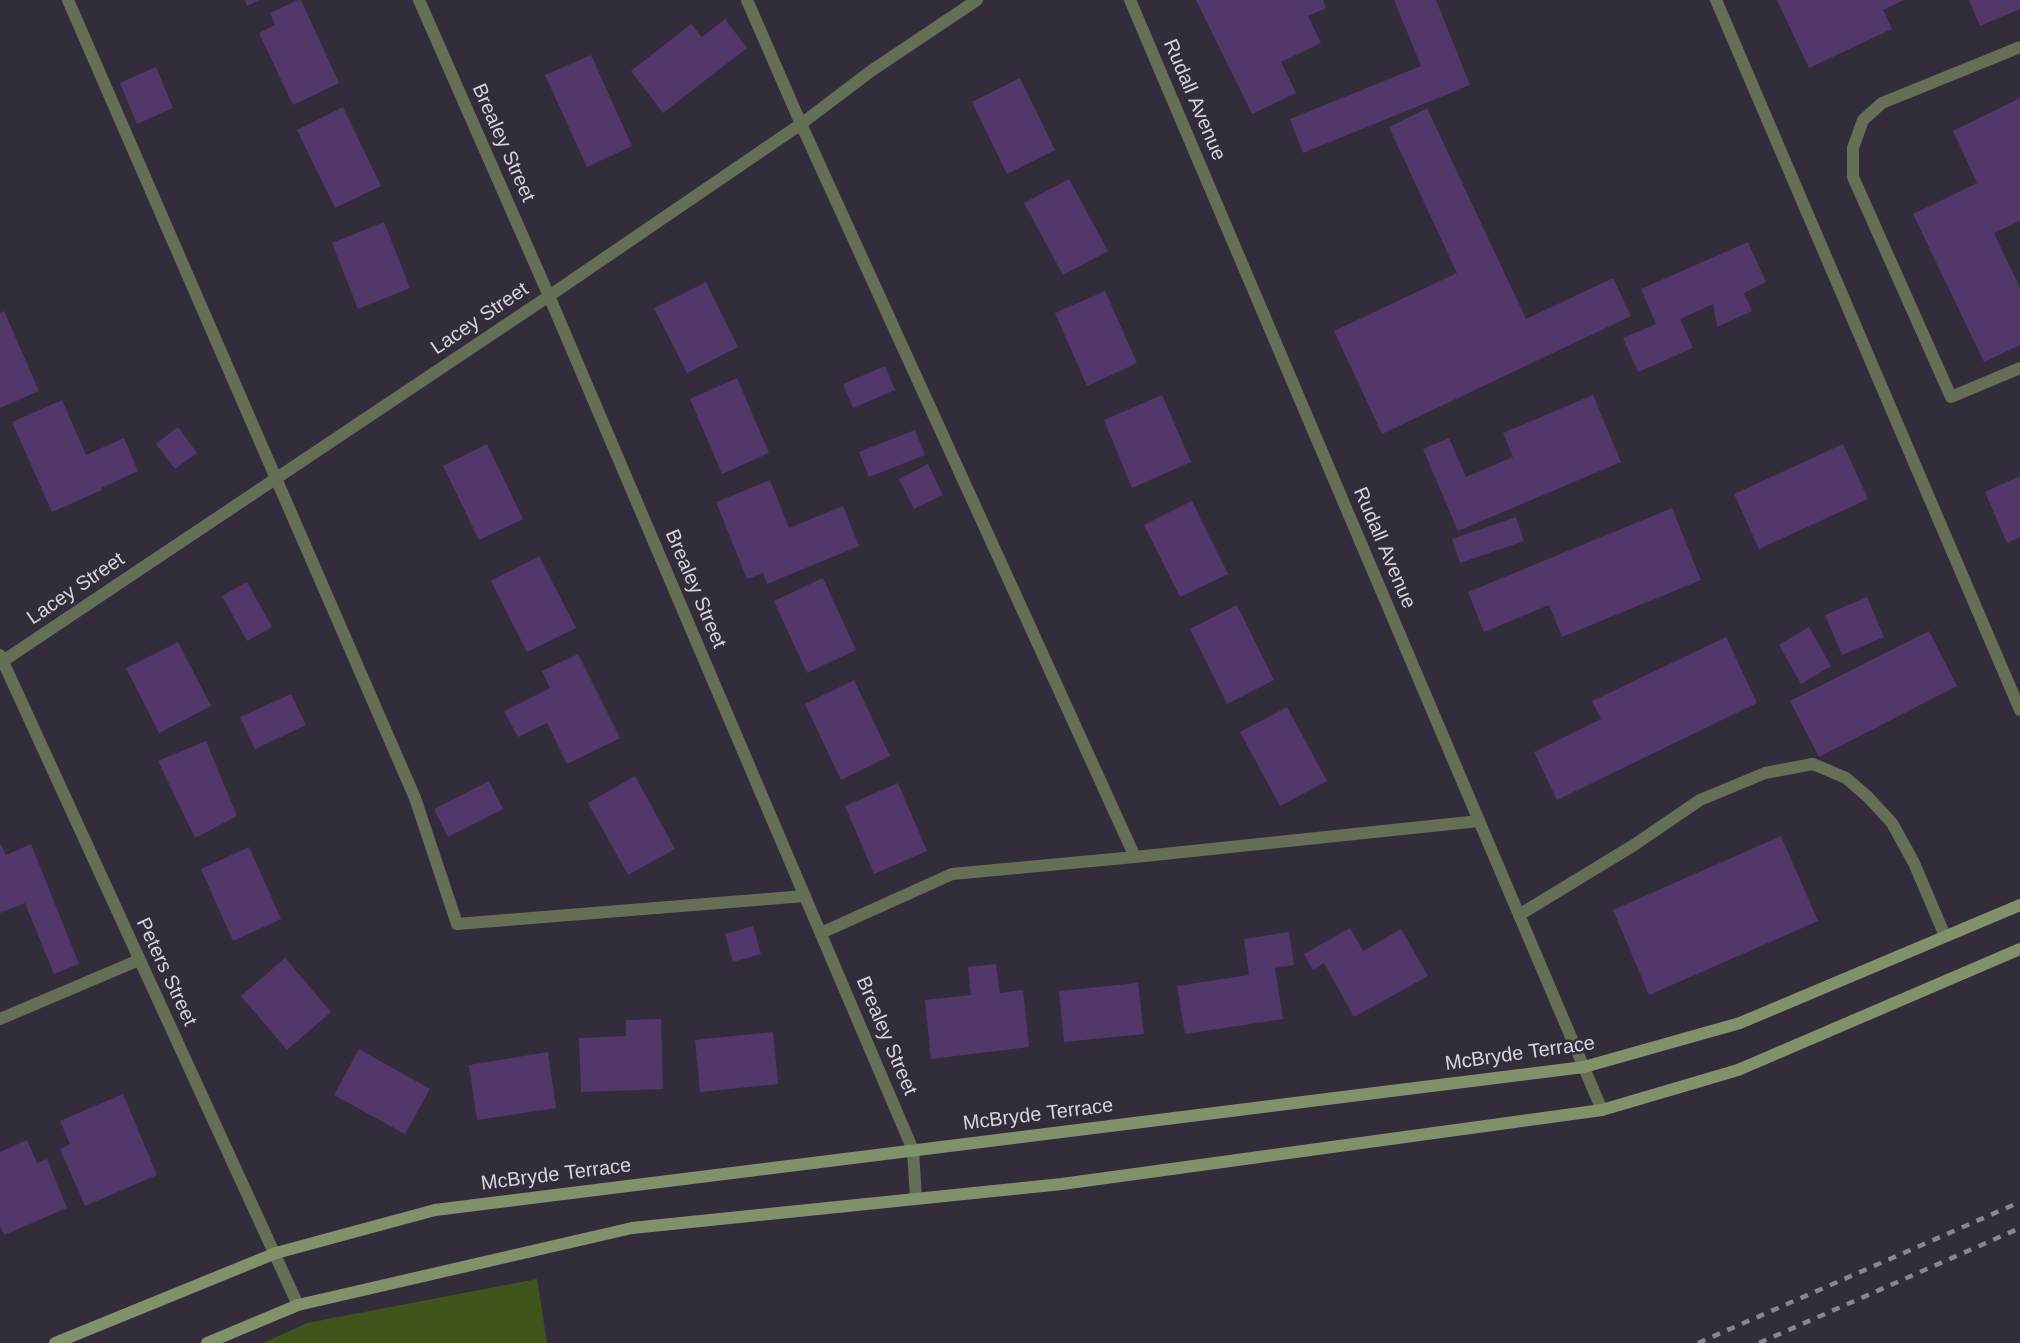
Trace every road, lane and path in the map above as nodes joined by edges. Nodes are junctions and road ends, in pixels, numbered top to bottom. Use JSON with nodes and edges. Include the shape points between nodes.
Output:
{"nodes":[{"id":1,"x":68,"y":0,"type":"edge"},
{"id":2,"x":419,"y":0,"type":"edge"},
{"id":3,"x":747,"y":0,"type":"edge"},
{"id":4,"x":977,"y":0,"type":"edge"},
{"id":5,"x":1130,"y":0,"type":"edge"},
{"id":6,"x":1716,"y":0,"type":"edge"},
{"id":7,"x":2020,"y":46,"type":"edge"},
{"id":8,"x":801,"y":124,"type":"junction"},
{"id":9,"x":549,"y":296,"type":"junction"},
{"id":10,"x":2020,"y":368,"type":"edge"},
{"id":11,"x":276,"y":478,"type":"junction"},
{"id":12,"x":1,"y":660,"type":"edge"},
{"id":13,"x":2020,"y":710,"type":"edge"},
{"id":14,"x":1479,"y":821,"type":"junction"},
{"id":15,"x":1135,"y":857,"type":"junction"},
{"id":16,"x":805,"y":896,"type":"junction"},
{"id":17,"x":2020,"y":905,"type":"edge"},
{"id":18,"x":1519,"y":915,"type":"junction"},
{"id":19,"x":821,"y":933,"type":"junction"},
{"id":20,"x":1945,"y":936,"type":"junction"},
{"id":21,"x":2020,"y":950,"type":"edge"},
{"id":22,"x":139,"y":960,"type":"junction"},
{"id":23,"x":0,"y":1019,"type":"edge"},
{"id":24,"x":1584,"y":1067,"type":"junction"},
{"id":25,"x":1602,"y":1110,"type":"junction"},
{"id":26,"x":913,"y":1150,"type":"junction"},
{"id":27,"x":916,"y":1199,"type":"junction"},
{"id":28,"x":276,"y":1253,"type":"junction"},
{"id":29,"x":298,"y":1305,"type":"junction"},
{"id":30,"x":55,"y":1343,"type":"edge"},
{"id":31,"x":207,"y":1343,"type":"edge"}],
"edges":[{"from":1,"to":11,"type":"street"},
{"from":2,"to":9,"type":"street","name":"Brealey Street"},
{"from":3,"to":8,"type":"street"},
{"from":4,"to":8,"type":"street","name":"Lacey Street","via":[[871,71]]},
{"from":5,"to":14,"type":"street","name":"Rudall Avenue"},
{"from":6,"to":13,"type":"street"},
{"from":7,"to":10,"type":"street","via":[[1882,103],[1863,120],[1853,148],[1853,177],[1951,397]]},
{"from":8,"to":9,"type":"street","name":"Lacey Street"},
{"from":8,"to":15,"type":"street"},
{"from":9,"to":11,"type":"street","name":"Lacey Street"},
{"from":9,"to":16,"type":"street","name":"Brealey Street"},
{"from":11,"to":12,"type":"street","name":"Lacey Street"},
{"from":11,"to":16,"type":"street","via":[[415,798],[457,924]]},
{"from":12,"to":22,"type":"street","name":"Peters Street"},
{"from":14,"to":15,"type":"street"},
{"from":14,"to":18,"type":"street","name":"Rudall Avenue"},
{"from":15,"to":19,"type":"street","via":[[952,874]]},
{"from":16,"to":19,"type":"street","name":"Brealey Street"},
{"from":17,"to":20,"type":"main road","name":"McBryde Terrace"},
{"from":18,"to":20,"type":"street","via":[[1700,800],[1765,773],[1813,764],[1846,778],[1893,823]]},
{"from":18,"to":24,"type":"street","name":"Rudall Avenue"},
{"from":19,"to":26,"type":"street","name":"Brealey Street"},
{"from":20,"to":24,"type":"main road","name":"McBryde Terrace","via":[[1740,1023]]},
{"from":21,"to":25,"type":"main road","via":[[1738,1070]]},
{"from":22,"to":23,"type":"street"},
{"from":22,"to":28,"type":"street","name":"Peters Street"},
{"from":24,"to":25,"type":"street","name":"Rudall Avenue"},
{"from":24,"to":26,"type":"main road","name":"McBryde Terrace"},
{"from":25,"to":27,"type":"main road","via":[[1062,1184]]},
{"from":26,"to":27,"type":"street","name":"Brealey Street"},
{"from":26,"to":28,"type":"main road","name":"McBryde Terrace","via":[[435,1210]]},
{"from":27,"to":29,"type":"main road","via":[[632,1228]]},
{"from":28,"to":29,"type":"street","name":"Peters Street"},
{"from":28,"to":30,"type":"main road","name":"McBryde Terrace"},
{"from":29,"to":31,"type":"main road"}]}
